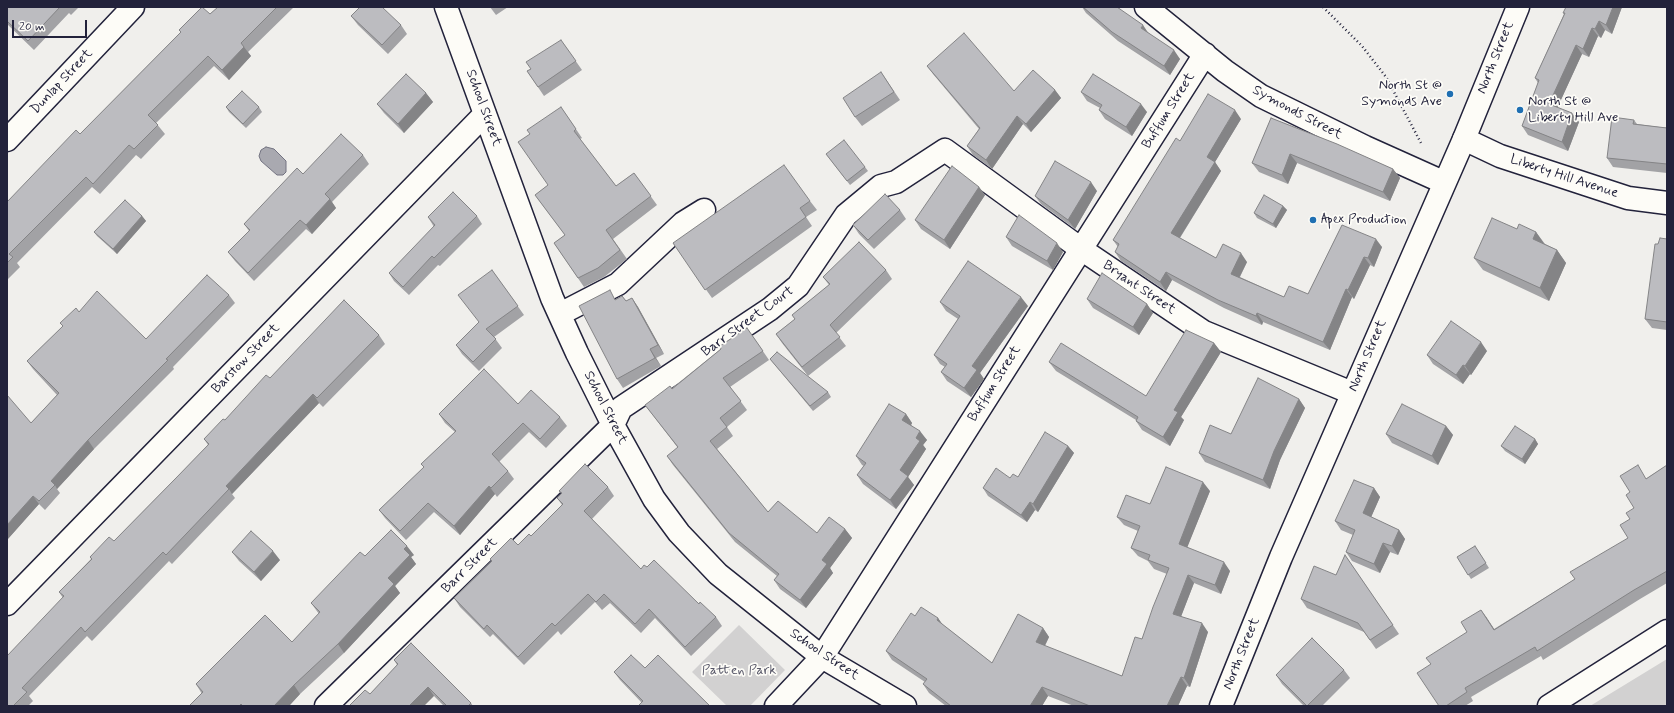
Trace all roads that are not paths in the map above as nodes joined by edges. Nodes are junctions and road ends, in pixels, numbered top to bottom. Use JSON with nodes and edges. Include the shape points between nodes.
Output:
{"nodes":[{"id":1,"x":133,"y":7,"type":"edge"},
{"id":2,"x":446,"y":7,"type":"edge"},
{"id":3,"x":1146,"y":7,"type":"edge"},
{"id":4,"x":1518,"y":7,"type":"edge"},
{"id":5,"x":1205,"y":54,"type":"junction"},
{"id":6,"x":485,"y":114,"type":"junction"},
{"id":7,"x":1464,"y":138,"type":"junction"},
{"id":8,"x":7,"y":140,"type":"edge"},
{"id":9,"x":945,"y":150,"type":"joint"},
{"id":10,"x":1443,"y":182,"type":"junction"},
{"id":11,"x":1667,"y":204,"type":"edge"},
{"id":12,"x":704,"y":210,"type":"dead end"},
{"id":13,"x":1081,"y":249,"type":"junction"},
{"id":14,"x":560,"y":314,"type":"junction"},
{"id":15,"x":1352,"y":393,"type":"junction"},
{"id":16,"x":613,"y":425,"type":"junction"},
{"id":17,"x":7,"y":604,"type":"edge"},
{"id":18,"x":1667,"y":630,"type":"edge"},
{"id":19,"x":822,"y":657,"type":"junction"},
{"id":20,"x":326,"y":706,"type":"edge"},
{"id":21,"x":776,"y":706,"type":"edge"},
{"id":22,"x":905,"y":706,"type":"edge"},
{"id":23,"x":1221,"y":706,"type":"edge"},
{"id":24,"x":1548,"y":706,"type":"edge"}],
"edges":[{"from":1,"to":8,"type":"main road","name":"Dunlap Street"},
{"from":2,"to":6,"type":"main road","name":"School Street"},
{"from":3,"to":5,"type":"main road","name":"Symonds Street"},
{"from":4,"to":7,"type":"main road","name":"North Street"},
{"from":5,"to":10,"type":"main road","name":"Symonds Street","via":[[1261,96],[1365,148]]},
{"from":5,"to":13,"type":"main road","name":"Buffum Street"},
{"from":6,"to":14,"type":"main road","name":"School Street"},
{"from":6,"to":17,"type":"main road","name":"Barstow Street"},
{"from":7,"to":10,"type":"main road","name":"North Street"},
{"from":7,"to":11,"type":"main road","name":"Liberty Hill Avenue","via":[[1500,156],[1628,198]]},
{"from":9,"to":13,"type":"main road","name":"Bryant Street"},
{"from":9,"to":16,"type":"main road","name":"Barr Street Court","via":[[896,182],[881,186],[864,199],[846,215],[798,286],[770,309],[621,408]]},
{"from":10,"to":15,"type":"main road","name":"North Street"},
{"from":12,"to":14,"type":"main road","via":[[683,223],[618,284]]},
{"from":13,"to":15,"type":"main road","name":"Bryant Street","via":[[1204,332]]},
{"from":13,"to":19,"type":"main road","name":"Buffum Street"},
{"from":14,"to":16,"type":"main road","name":"School Street"},
{"from":15,"to":23,"type":"main road","name":"North Street","via":[[1281,557]]},
{"from":16,"to":19,"type":"main road","name":"School Street","via":[[654,499],[679,533],[718,574]]},
{"from":16,"to":20,"type":"main road","name":"Barr Street"},
{"from":18,"to":24,"type":"main road"},
{"from":19,"to":21,"type":"main road","name":"Buffum Street"},
{"from":19,"to":22,"type":"main road","name":"School Street"}]}
